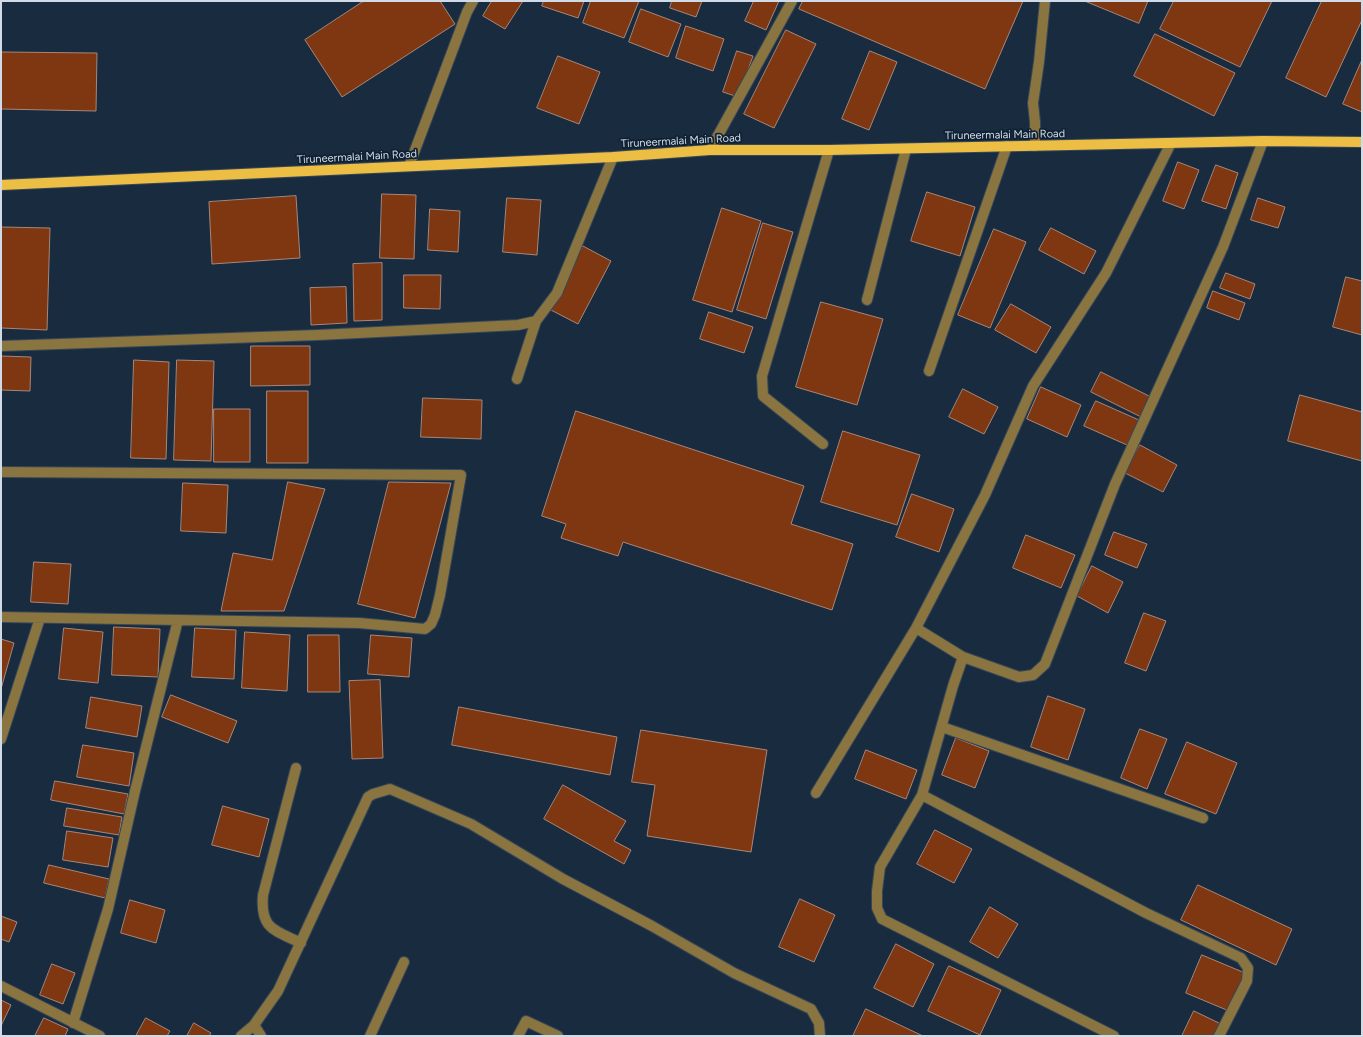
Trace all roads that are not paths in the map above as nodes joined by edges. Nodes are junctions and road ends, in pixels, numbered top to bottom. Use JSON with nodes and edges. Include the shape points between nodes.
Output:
{"nodes":[{"id":1,"x":473,"y":1,"type":"edge"},
{"id":2,"x":792,"y":1,"type":"edge"},
{"id":3,"x":1045,"y":1,"type":"edge"},
{"id":4,"x":1263,"y":141,"type":"junction"},
{"id":5,"x":1362,"y":142,"type":"edge"},
{"id":6,"x":1171,"y":143,"type":"junction"},
{"id":7,"x":1007,"y":146,"type":"junction"},
{"id":8,"x":1035,"y":146,"type":"junction"},
{"id":9,"x":906,"y":149,"type":"junction"},
{"id":10,"x":710,"y":150,"type":"junction"},
{"id":11,"x":830,"y":150,"type":"junction"},
{"id":12,"x":613,"y":157,"type":"junction"},
{"id":13,"x":409,"y":166,"type":"junction"},
{"id":14,"x":1,"y":185,"type":"edge"},
{"id":15,"x":867,"y":300,"type":"dead end"},
{"id":16,"x":536,"y":321,"type":"junction"},
{"id":17,"x":1,"y":346,"type":"edge"},
{"id":18,"x":929,"y":371,"type":"dead end"},
{"id":19,"x":517,"y":379,"type":"dead end"},
{"id":20,"x":823,"y":444,"type":"dead end"},
{"id":21,"x":1,"y":472,"type":"edge"},
{"id":22,"x":1,"y":617,"type":"edge"},
{"id":23,"x":40,"y":618,"type":"junction"},
{"id":24,"x":178,"y":620,"type":"junction"},
{"id":25,"x":916,"y":628,"type":"junction"},
{"id":26,"x":963,"y":658,"type":"junction"},
{"id":27,"x":942,"y":727,"type":"junction"},
{"id":28,"x":1,"y":738,"type":"edge"},
{"id":29,"x":296,"y":768,"type":"dead end"},
{"id":30,"x":816,"y":793,"type":"dead end"},
{"id":31,"x":922,"y":795,"type":"junction"},
{"id":32,"x":1203,"y":818,"type":"dead end"},
{"id":33,"x":301,"y":943,"type":"junction"},
{"id":34,"x":404,"y":962,"type":"dead end"},
{"id":35,"x":1,"y":986,"type":"edge"},
{"id":36,"x":73,"y":1023,"type":"junction"},
{"id":37,"x":254,"y":1025,"type":"junction"},
{"id":38,"x":100,"y":1036,"type":"edge"},
{"id":39,"x":241,"y":1036,"type":"edge"},
{"id":40,"x":262,"y":1036,"type":"edge"},
{"id":41,"x":370,"y":1036,"type":"edge"},
{"id":42,"x":518,"y":1036,"type":"edge"},
{"id":43,"x":558,"y":1036,"type":"edge"},
{"id":44,"x":820,"y":1036,"type":"edge"},
{"id":45,"x":1114,"y":1036,"type":"edge"},
{"id":46,"x":1219,"y":1036,"type":"edge"}],
"edges":[{"from":1,"to":13,"type":"street"},
{"from":2,"to":10,"type":"street"},
{"from":3,"to":8,"type":"street","via":[[1033,103]]},
{"from":4,"to":5,"type":"main road","name":"Tiruneermalai Main Road"},
{"from":4,"to":6,"type":"main road","name":"Tiruneermalai Main Road"},
{"from":4,"to":26,"type":"street","via":[[1222,247],[1115,484],[1045,664],[1033,675],[1019,677]]},
{"from":6,"to":8,"type":"main road","name":"Tiruneermalai Main Road"},
{"from":6,"to":25,"type":"street","via":[[1106,273],[1033,386],[985,495]]},
{"from":7,"to":8,"type":"main road","name":"Tiruneermalai Main Road"},
{"from":7,"to":9,"type":"main road","name":"Tiruneermalai Main Road"},
{"from":7,"to":18,"type":"street"},
{"from":9,"to":11,"type":"main road","name":"Tiruneermalai Main Road"},
{"from":9,"to":15,"type":"street"},
{"from":10,"to":11,"type":"main road","name":"Tiruneermalai Main Road"},
{"from":10,"to":12,"type":"main road","name":"Tiruneermalai Main Road"},
{"from":11,"to":20,"type":"street","via":[[762,376],[763,396]]},
{"from":12,"to":13,"type":"main road","name":"Tiruneermalai Main Road"},
{"from":12,"to":16,"type":"street","via":[[557,293]]},
{"from":13,"to":14,"type":"main road","name":"Tiruneermalai Main Road"},
{"from":16,"to":17,"type":"street","via":[[518,325],[318,335]]},
{"from":16,"to":19,"type":"street"},
{"from":21,"to":24,"type":"street","via":[[461,475],[440,595],[431,624],[425,629],[359,623]]},
{"from":22,"to":23,"type":"street"},
{"from":23,"to":24,"type":"street"},
{"from":23,"to":28,"type":"street"},
{"from":24,"to":36,"type":"street","via":[[108,909]]},
{"from":25,"to":26,"type":"street"},
{"from":25,"to":30,"type":"street"},
{"from":26,"to":27,"type":"street"},
{"from":27,"to":31,"type":"street"},
{"from":27,"to":32,"type":"street"},
{"from":29,"to":33,"type":"street","via":[[263,894],[262,908],[271,928]]},
{"from":31,"to":45,"type":"street","via":[[880,867],[877,908],[882,919]]},
{"from":31,"to":46,"type":"street","via":[[1146,913],[1242,958],[1248,968],[1246,981]]},
{"from":33,"to":37,"type":"street","via":[[278,991]]},
{"from":33,"to":44,"type":"street","via":[[368,797],[390,789],[470,824],[563,879],[734,973],[810,1009],[819,1023]]},
{"from":34,"to":41,"type":"street"},
{"from":35,"to":36,"type":"street"},
{"from":36,"to":38,"type":"street"},
{"from":37,"to":39,"type":"street"},
{"from":37,"to":40,"type":"street"},
{"from":42,"to":43,"type":"street","via":[[526,1021]]}]}
